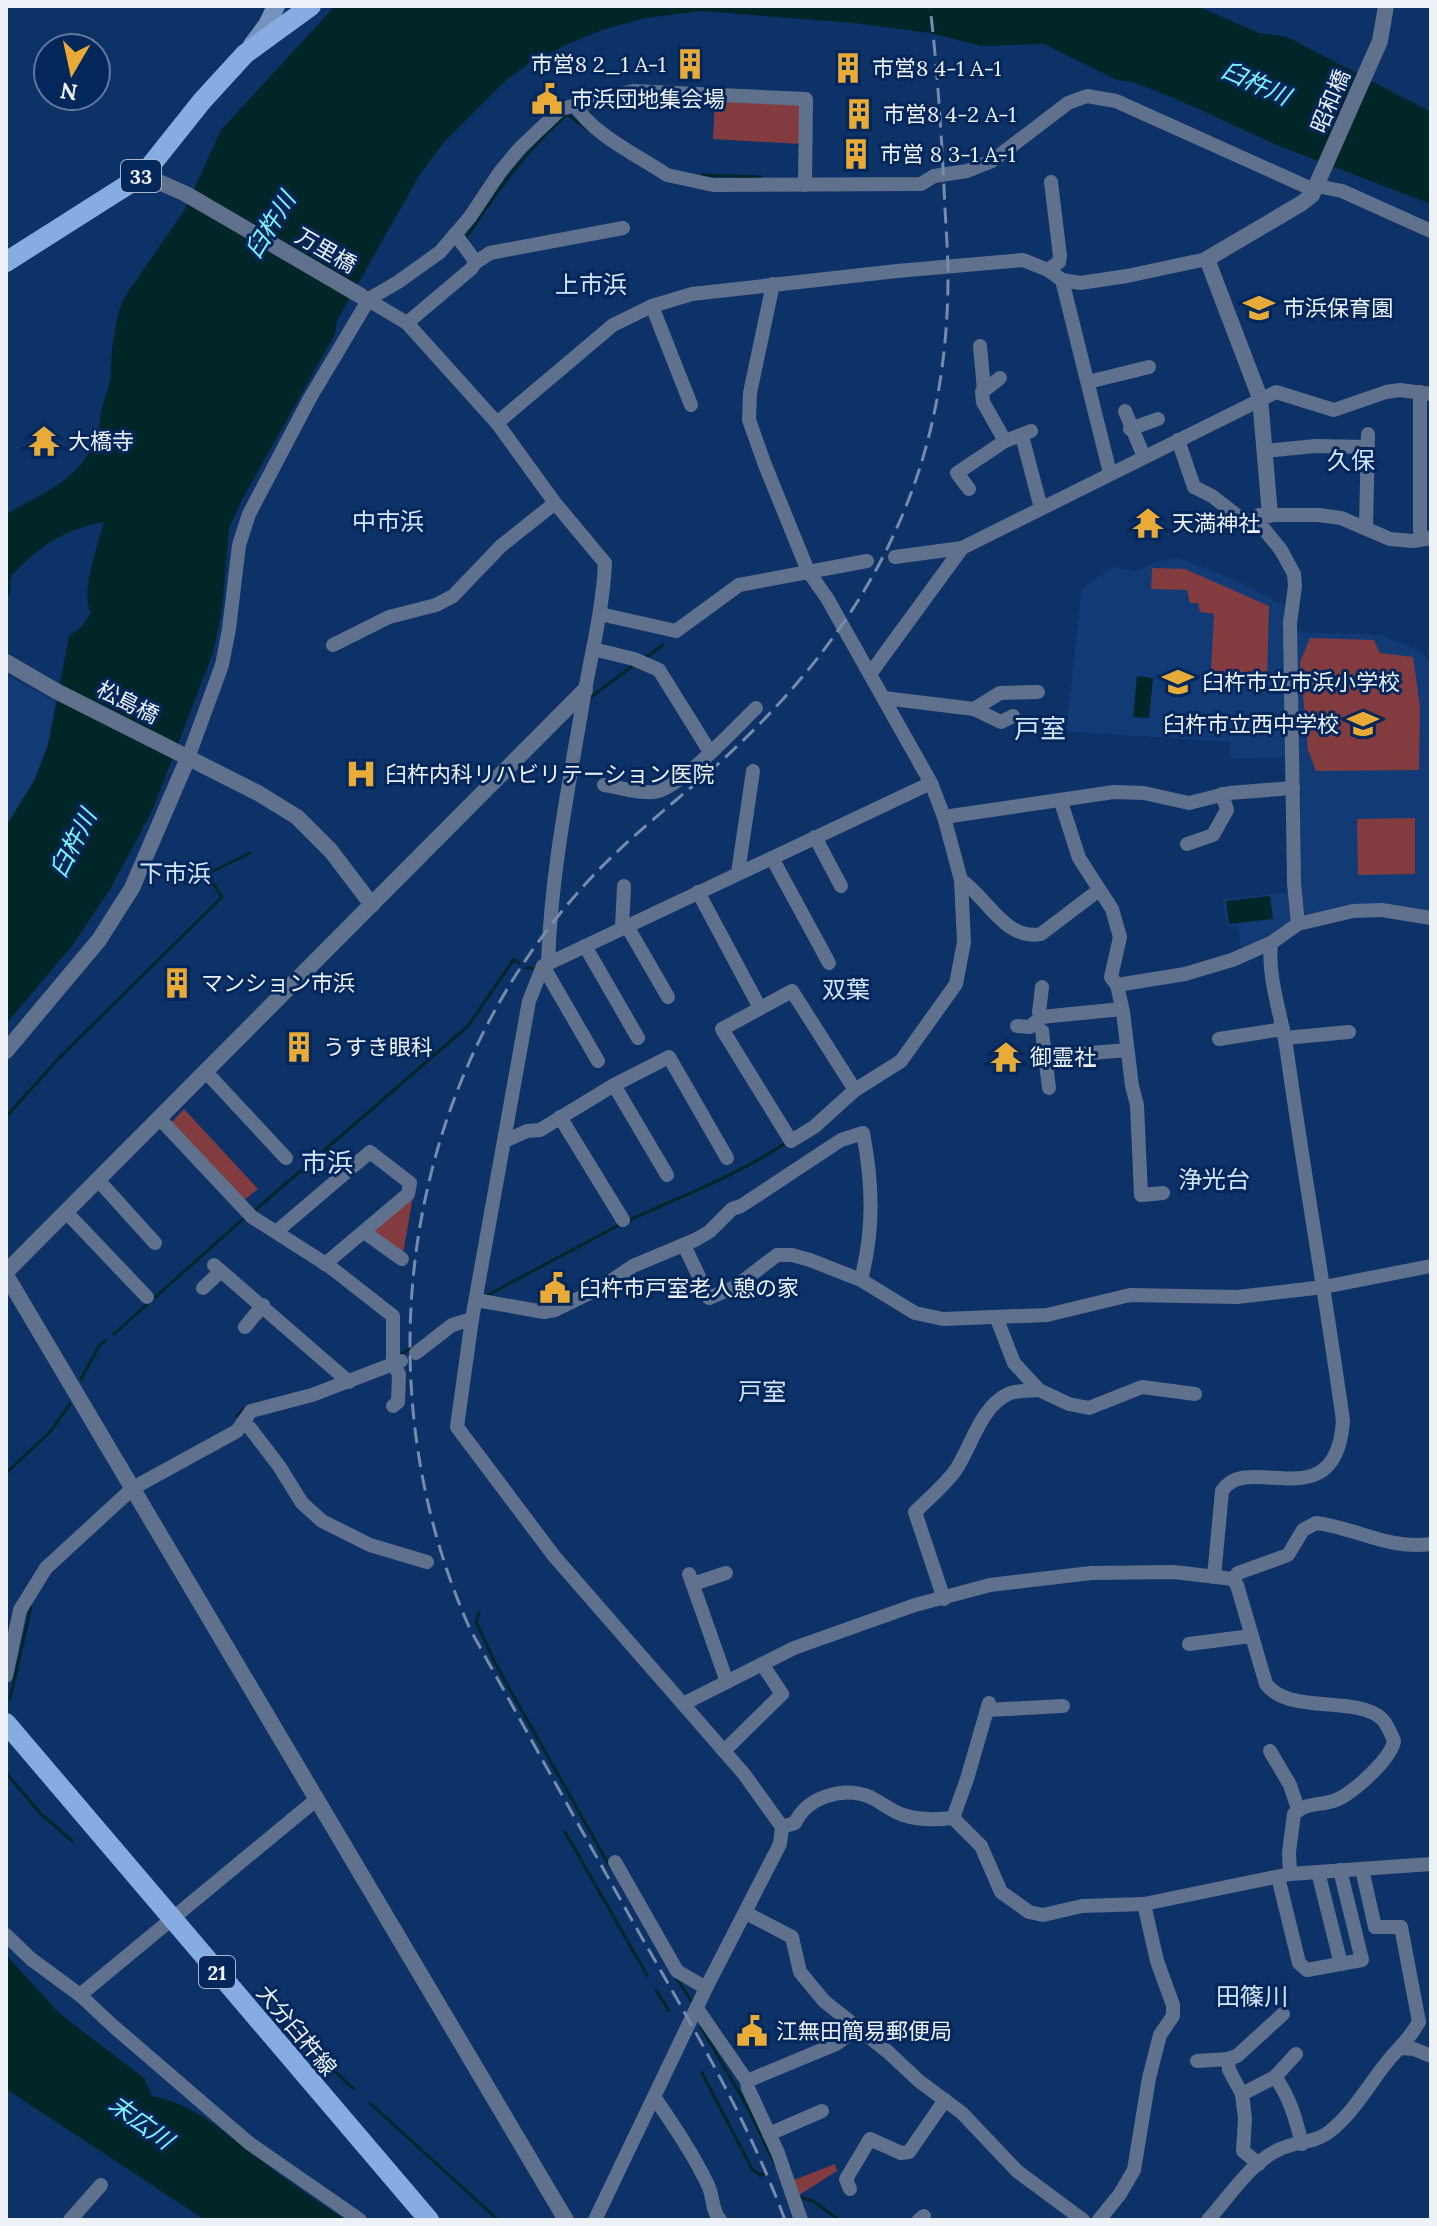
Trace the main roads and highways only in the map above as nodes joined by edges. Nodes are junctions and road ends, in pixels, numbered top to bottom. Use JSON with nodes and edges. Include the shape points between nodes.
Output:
{"nodes":[{"id":1,"x":276,"y":6,"type":"edge"},
{"id":2,"x":311,"y":6,"type":"edge"},
{"id":3,"x":245,"y":54,"type":"junction"},
{"id":4,"x":6,"y":262,"type":"edge"},
{"id":5,"x":9,"y":1732,"type":"edge"},
{"id":6,"x":429,"y":2220,"type":"edge"}],
"edges":[{"from":1,"to":3,"type":"main road"},
{"from":2,"to":3,"type":"main road","number":"33"},
{"from":3,"to":4,"type":"main road","number":"33","via":[[143,175]]},
{"from":5,"to":6,"type":"main road","name":"大分臼杵線","number":"21"}]}
